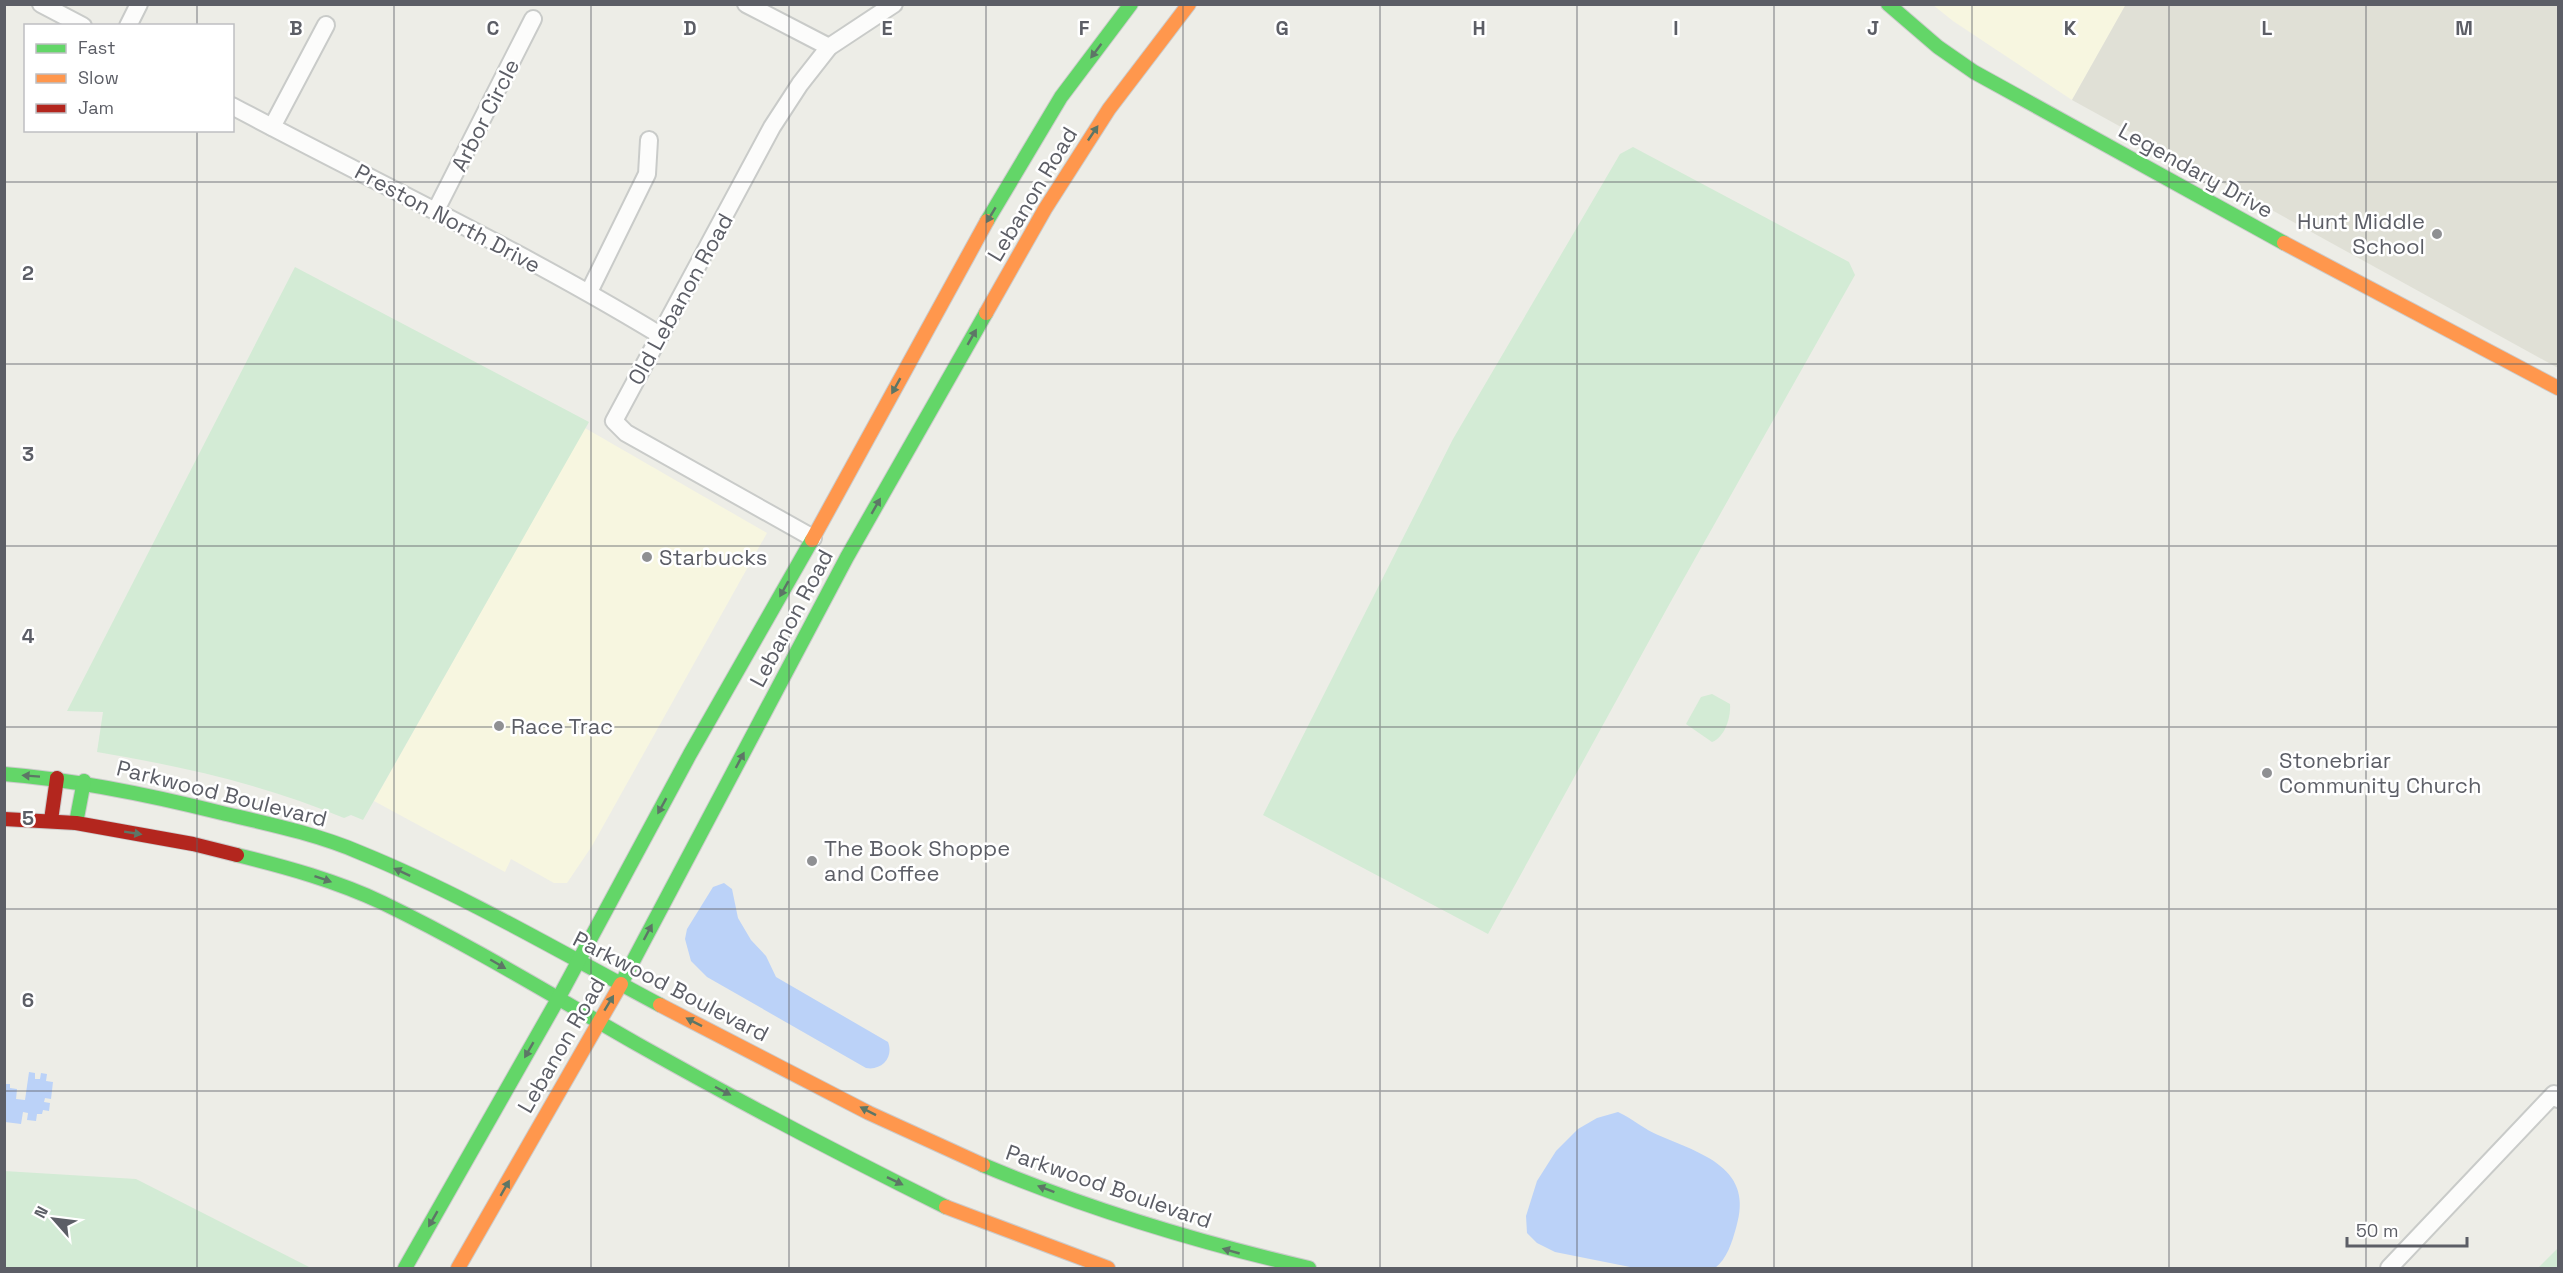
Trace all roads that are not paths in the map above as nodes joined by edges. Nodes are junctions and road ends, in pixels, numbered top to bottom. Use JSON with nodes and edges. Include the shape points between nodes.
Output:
{"nodes":[{"id":1,"x":41,"y":4,"type":"edge"},
{"id":2,"x":139,"y":4,"type":"edge"},
{"id":3,"x":746,"y":4,"type":"edge"},
{"id":4,"x":894,"y":4,"type":"edge"},
{"id":5,"x":1131,"y":4,"type":"edge"},
{"id":6,"x":1189,"y":4,"type":"edge"},
{"id":7,"x":1887,"y":4,"type":"edge"},
{"id":8,"x":533,"y":19,"type":"dead end"},
{"id":9,"x":79,"y":24,"type":"edge"},
{"id":10,"x":129,"y":24,"type":"edge"},
{"id":11,"x":326,"y":25,"type":"dead end"},
{"id":12,"x":829,"y":47,"type":"junction"},
{"id":13,"x":234,"y":107,"type":"edge"},
{"id":14,"x":272,"y":127,"type":"junction"},
{"id":15,"x":649,"y":140,"type":"dead end"},
{"id":16,"x":436,"y":210,"type":"junction"},
{"id":17,"x":589,"y":292,"type":"junction"},
{"id":18,"x":660,"y":335,"type":"junction"},
{"id":19,"x":2559,"y":388,"type":"edge"},
{"id":20,"x":817,"y":540,"type":"junction"},
{"id":21,"x":4,"y":774,"type":"edge"},
{"id":22,"x":57,"y":778,"type":"junction"},
{"id":23,"x":84,"y":781,"type":"junction"},
{"id":24,"x":4,"y":819,"type":"edge"},
{"id":25,"x":51,"y":820,"type":"junction"},
{"id":26,"x":76,"y":823,"type":"junction"},
{"id":27,"x":577,"y":961,"type":"junction"},
{"id":28,"x":621,"y":984,"type":"junction"},
{"id":29,"x":558,"y":999,"type":"junction"},
{"id":30,"x":598,"y":1022,"type":"junction"},
{"id":31,"x":2556,"y":1097,"type":"edge"},
{"id":32,"x":405,"y":1269,"type":"edge"},
{"id":33,"x":458,"y":1269,"type":"edge"},
{"id":34,"x":1108,"y":1269,"type":"edge"},
{"id":35,"x":1309,"y":1269,"type":"edge"},
{"id":36,"x":2390,"y":1269,"type":"edge"}],
"edges":[{"from":1,"to":9,"type":"street"},
{"from":2,"to":10,"type":"street"},
{"from":3,"to":12,"type":"street"},
{"from":4,"to":12,"type":"street","name":"Old Lebanon Road"},
{"from":5,"to":20,"type":"main road","name":"Lebanon Road","one_way":true,"via":[[1061,98],[976,239]]},
{"from":28,"to":6,"type":"main road","name":"Lebanon Road","one_way":true,"via":[[843,555],[1045,208],[1109,109]]},
{"from":7,"to":19,"type":"main road","name":"Legendary Drive","via":[[1974,72]]},
{"from":8,"to":16,"type":"street","name":"Arbor Circle"},
{"from":11,"to":14,"type":"street"},
{"from":12,"to":18,"type":"street","name":"Old Lebanon Road","via":[[772,127]]},
{"from":13,"to":14,"type":"street","name":"Preston North Drive"},
{"from":14,"to":16,"type":"street","name":"Preston North Drive"},
{"from":15,"to":17,"type":"street","via":[[647,174]]},
{"from":16,"to":17,"type":"street","name":"Preston North Drive"},
{"from":17,"to":18,"type":"street","name":"Preston North Drive"},
{"from":18,"to":20,"type":"street","name":"Old Lebanon Road","via":[[614,421],[626,433]]},
{"from":20,"to":27,"type":"main road","name":"Lebanon Road","one_way":true,"via":[[690,754]]},
{"from":22,"to":21,"type":"main road","name":"Parkwood Boulevard","one_way":true},
{"from":22,"to":23,"type":"main road","name":"Parkwood Boulevard"},
{"from":22,"to":25,"type":"main road"},
{"from":23,"to":26,"type":"main road"},
{"from":27,"to":23,"type":"main road","name":"Parkwood Boulevard","one_way":true,"via":[[442,890],[344,846],[251,819]]},
{"from":24,"to":25,"type":"main road"},
{"from":25,"to":26,"type":"main road"},
{"from":26,"to":29,"type":"main road","one_way":true,"via":[[193,844],[289,868],[338,885],[455,940]]},
{"from":27,"to":28,"type":"main road","name":"Parkwood Boulevard"},
{"from":27,"to":29,"type":"main road","name":"Lebanon Road"},
{"from":30,"to":28,"type":"main road","name":"Lebanon Road","one_way":true},
{"from":35,"to":28,"type":"main road","name":"Parkwood Boulevard","one_way":true,"via":[[1236,1253],[1111,1214],[1014,1177],[916,1135]]},
{"from":29,"to":30,"type":"main road"},
{"from":29,"to":32,"type":"main road","name":"Lebanon Road","one_way":true},
{"from":33,"to":30,"type":"main road","name":"Lebanon Road","one_way":true},
{"from":30,"to":34,"type":"main road","one_way":true,"via":[[849,1159],[959,1213]]},
{"from":31,"to":36,"type":"street"}]}
